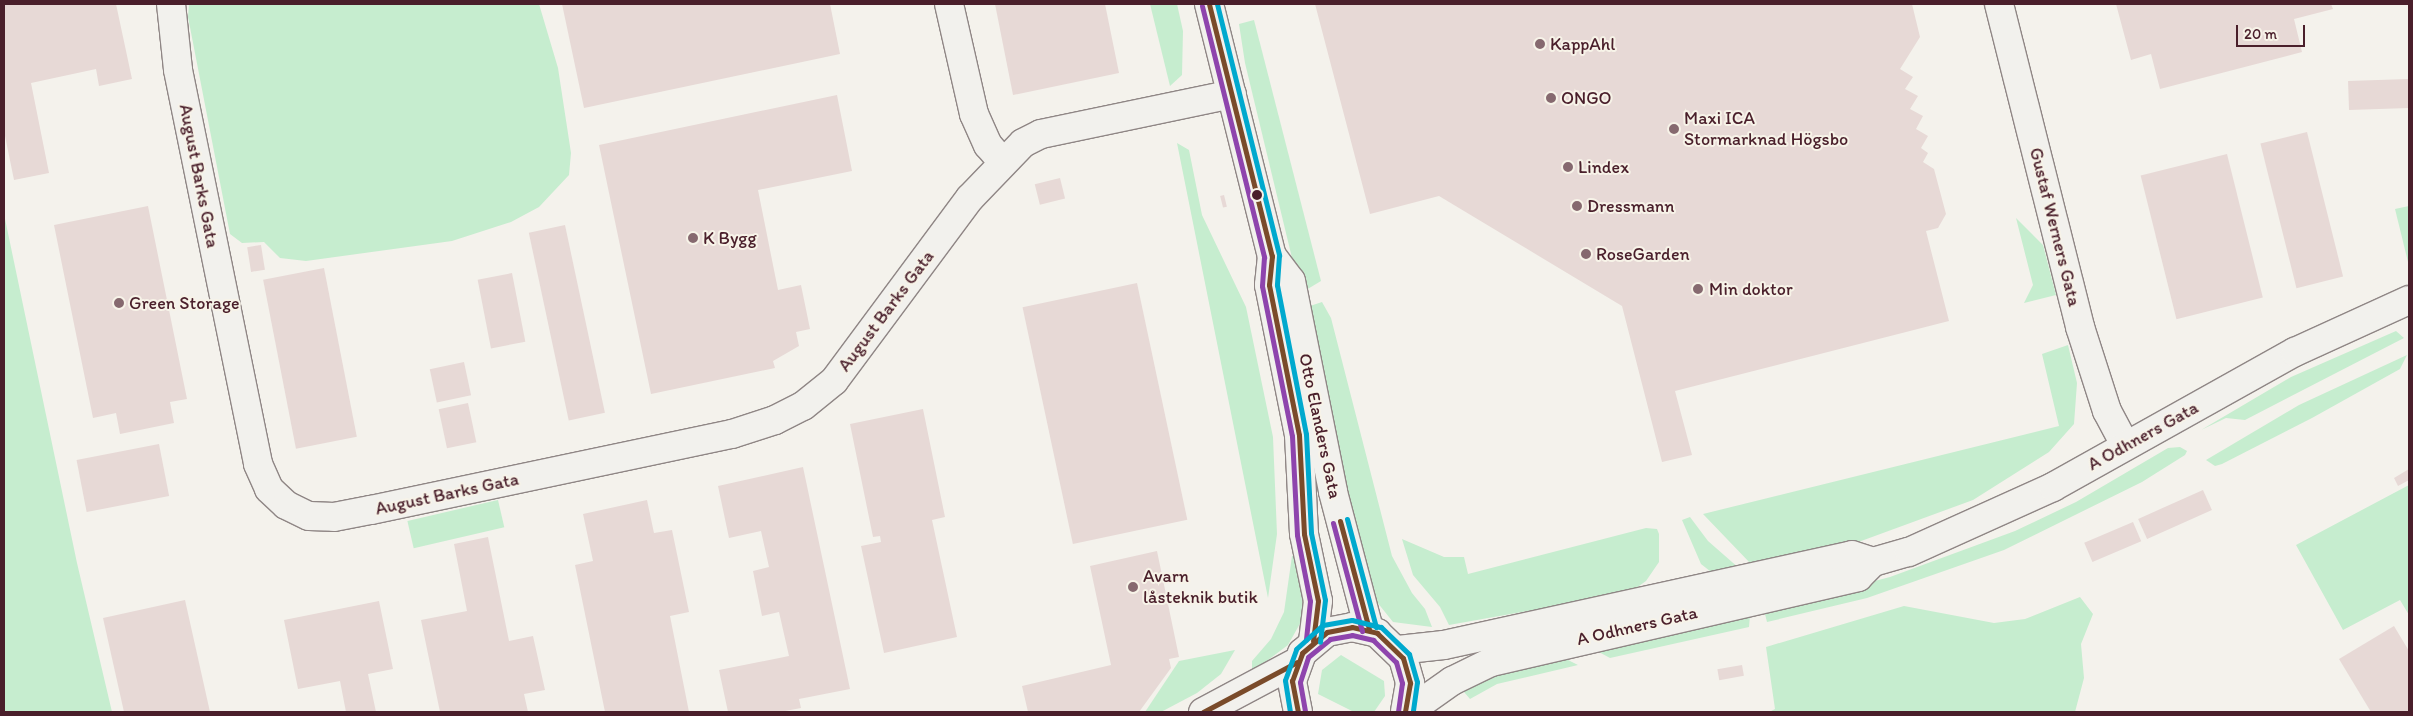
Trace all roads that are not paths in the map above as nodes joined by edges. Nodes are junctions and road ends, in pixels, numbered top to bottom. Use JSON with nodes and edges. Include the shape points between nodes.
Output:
{"nodes":[{"id":1,"x":171,"y":4,"type":"edge"},
{"id":2,"x":949,"y":4,"type":"edge"},
{"id":3,"x":1209,"y":4,"type":"edge"},
{"id":4,"x":1999,"y":4,"type":"edge"},
{"id":5,"x":1232,"y":94,"type":"junction"},
{"id":6,"x":1002,"y":161,"type":"junction"},
{"id":7,"x":1272,"y":256,"type":"junction"},
{"id":8,"x":2409,"y":300,"type":"edge"},
{"id":9,"x":2125,"y":445,"type":"junction"},
{"id":10,"x":1873,"y":562,"type":"junction"},
{"id":11,"x":1369,"y":630,"type":"junction"},
{"id":12,"x":1398,"y":650,"type":"junction"},
{"id":13,"x":1305,"y":652,"type":"junction"},
{"id":14,"x":1203,"y":712,"type":"edge"},
{"id":15,"x":1298,"y":712,"type":"edge"},
{"id":16,"x":1406,"y":712,"type":"edge"}],
"edges":[{"from":1,"to":6,"type":"street","name":"August Barks Gata","via":[[178,70],[258,464],[269,489],[286,505],[309,516],[334,517],[371,510],[732,434],[804,406],[834,381],[856,356],[970,198]]},
{"from":2,"to":6,"type":"street","via":[[974,114],[988,145]]},
{"from":3,"to":5,"type":"street","name":"Otto Elanders Gata"},
{"from":4,"to":9,"type":"street","name":"Gustaf Werners Gata","via":[[2080,327],[2107,412]]},
{"from":5,"to":6,"type":"street","name":"August Barks Gata","via":[[1041,134]]},
{"from":5,"to":7,"type":"street","name":"Otto Elanders Gata"},
{"from":7,"to":11,"type":"street","name":"Otto Elanders Gata","via":[[1291,281],[1333,492]]},
{"from":7,"to":13,"type":"street","name":"Otto Elanders Gata","via":[[1269,285],[1299,435],[1304,534],[1318,601]]},
{"from":8,"to":9,"type":"street","name":"A Odhners Gata","via":[[2295,352]]},
{"from":9,"to":10,"type":"street","name":"A Odhners Gata","via":[[2053,487],[1909,552]]},
{"from":10,"to":12,"type":"street","name":"A Odhners Gata","via":[[1852,555],[1444,645]]},
{"from":10,"to":16,"type":"street","name":"A Odhners Gata","via":[[1858,577],[1491,662],[1452,681]]},
{"from":11,"to":12,"type":"street"},
{"from":11,"to":13,"type":"street","via":[[1335,629]]},
{"from":12,"to":16,"type":"street","via":[[1410,683]]},
{"from":13,"to":14,"type":"street"},
{"from":13,"to":15,"type":"street","name":"Otto Elanders Gata","via":[[1292,690]]}]}
